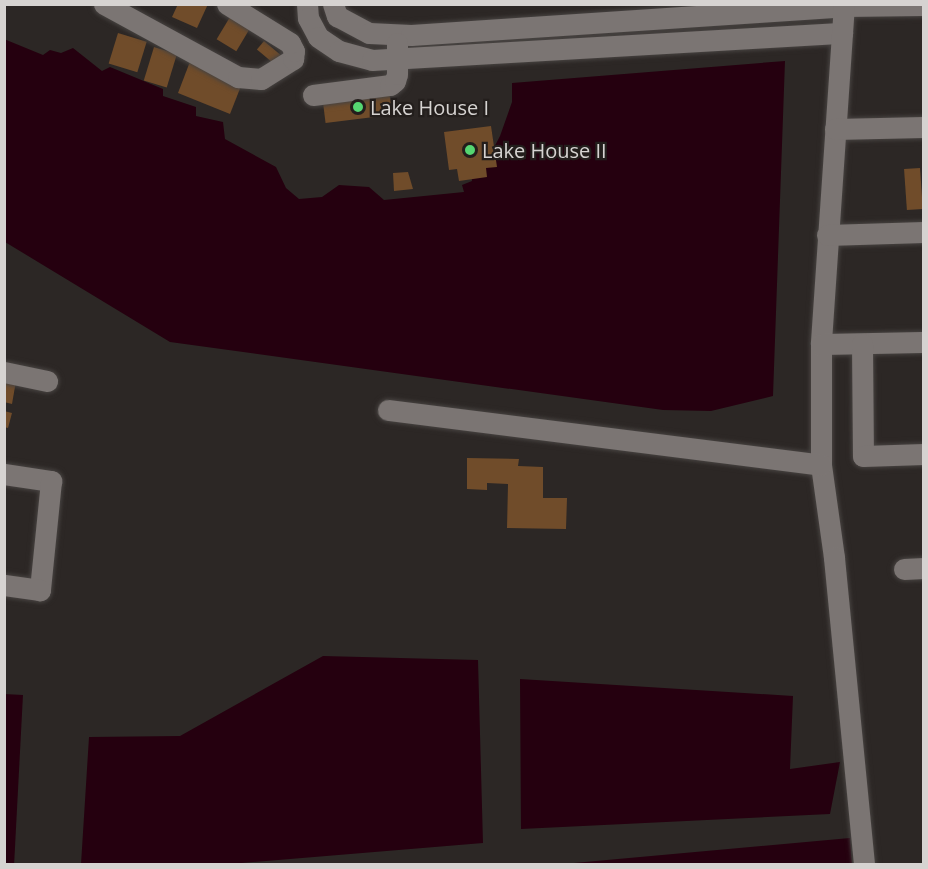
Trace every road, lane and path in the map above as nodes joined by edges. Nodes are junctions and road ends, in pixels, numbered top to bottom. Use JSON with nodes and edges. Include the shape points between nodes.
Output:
{"nodes":[{"id":1,"x":104,"y":4,"type":"edge"},
{"id":2,"x":307,"y":4,"type":"edge"},
{"id":3,"x":333,"y":4,"type":"edge"},
{"id":4,"x":844,"y":5,"type":"edge"},
{"id":5,"x":924,"y":5,"type":"edge"},
{"id":6,"x":238,"y":7,"type":"edge"},
{"id":7,"x":842,"y":33,"type":"junction"},
{"id":8,"x":396,"y":34,"type":"junction"},
{"id":9,"x":397,"y":58,"type":"junction"},
{"id":10,"x":313,"y":95,"type":"dead end"},
{"id":11,"x":924,"y":127,"type":"edge"},
{"id":12,"x":835,"y":129,"type":"junction"},
{"id":13,"x":924,"y":232,"type":"edge"},
{"id":14,"x":827,"y":235,"type":"junction"},
{"id":15,"x":924,"y":342,"type":"edge"},
{"id":16,"x":821,"y":344,"type":"junction"},
{"id":17,"x":862,"y":344,"type":"junction"},
{"id":18,"x":4,"y":372,"type":"edge"},
{"id":19,"x":47,"y":381,"type":"dead end"},
{"id":20,"x":388,"y":410,"type":"dead end"},
{"id":21,"x":924,"y":454,"type":"edge"},
{"id":22,"x":821,"y":465,"type":"junction"},
{"id":23,"x":4,"y":474,"type":"edge"},
{"id":24,"x":4,"y":585,"type":"edge"},
{"id":25,"x":864,"y":864,"type":"edge"}],
"edges":[{"from":1,"to":6,"type":"street","via":[[238,77],[261,79],[293,59],[290,43]]},
{"from":2,"to":9,"type":"street","via":[[308,18],[318,37],[339,51],[372,60]]},
{"from":3,"to":8,"type":"street","via":[[336,16],[369,33]]},
{"from":4,"to":5,"type":"street"},
{"from":4,"to":7,"type":"street"},
{"from":4,"to":8,"type":"street"},
{"from":7,"to":9,"type":"street"},
{"from":7,"to":12,"type":"street"},
{"from":8,"to":9,"type":"street"},
{"from":9,"to":10,"type":"street","via":[[395,81],[390,86]]},
{"from":11,"to":12,"type":"street"},
{"from":12,"to":14,"type":"street"},
{"from":13,"to":14,"type":"street"},
{"from":14,"to":16,"type":"street"},
{"from":15,"to":17,"type":"street"},
{"from":16,"to":17,"type":"street"},
{"from":16,"to":22,"type":"street"},
{"from":17,"to":21,"type":"street","via":[[863,456]]},
{"from":18,"to":19,"type":"street"},
{"from":20,"to":22,"type":"street"},
{"from":22,"to":25,"type":"street"},
{"from":23,"to":24,"type":"street","via":[[51,481],[40,590]]}]}
